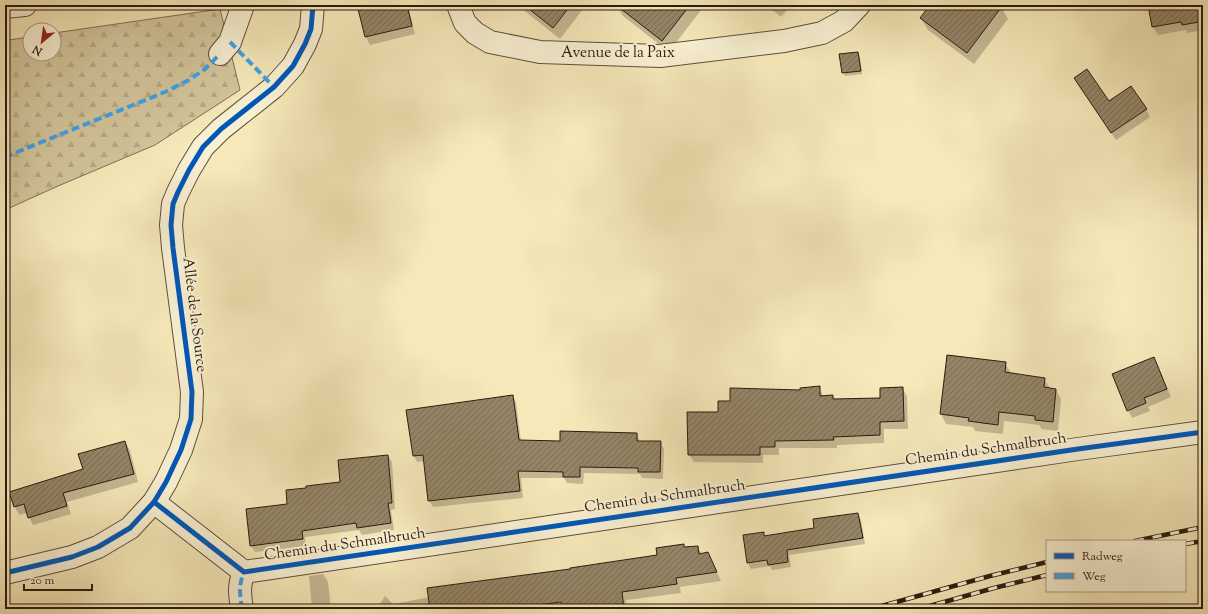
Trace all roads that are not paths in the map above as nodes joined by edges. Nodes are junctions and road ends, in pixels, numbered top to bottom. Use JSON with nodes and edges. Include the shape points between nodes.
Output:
{"nodes":[{"id":1,"x":24,"y":5,"type":"edge"},
{"id":2,"x":243,"y":5,"type":"edge"},
{"id":3,"x":313,"y":5,"type":"edge"},
{"id":4,"x":458,"y":5,"type":"edge"},
{"id":5,"x":859,"y":5,"type":"edge"},
{"id":6,"x":5,"y":7,"type":"edge"},
{"id":7,"x":220,"y":54,"type":"dead end"},
{"id":8,"x":1203,"y":432,"type":"edge"},
{"id":9,"x":154,"y":502,"type":"junction"},
{"id":10,"x":244,"y":572,"type":"junction"},
{"id":11,"x":5,"y":573,"type":"edge"},
{"id":12,"x":242,"y":609,"type":"edge"}],
"edges":[{"from":1,"to":6,"type":"street"},
{"from":2,"to":7,"type":"street","via":[[230,42]]},
{"from":3,"to":9,"type":"street","name":"Allée de la Source","via":[[310,29],[293,66],[274,86],[203,146],[173,204],[171,225],[192,392],[191,418],[182,450]]},
{"from":4,"to":5,"type":"street","name":"Avenue de la Paix","via":[[465,23],[490,42],[540,52],[660,56],[784,41],[822,33],[844,21]]},
{"from":8,"to":10,"type":"street","name":"Chemin du Schmalbruch"},
{"from":9,"to":10,"type":"street"},
{"from":9,"to":11,"type":"street","name":"Allée de la Source","via":[[130,528],[98,547],[72,557]]},
{"from":10,"to":12,"type":"street","via":[[239,590]]}]}
